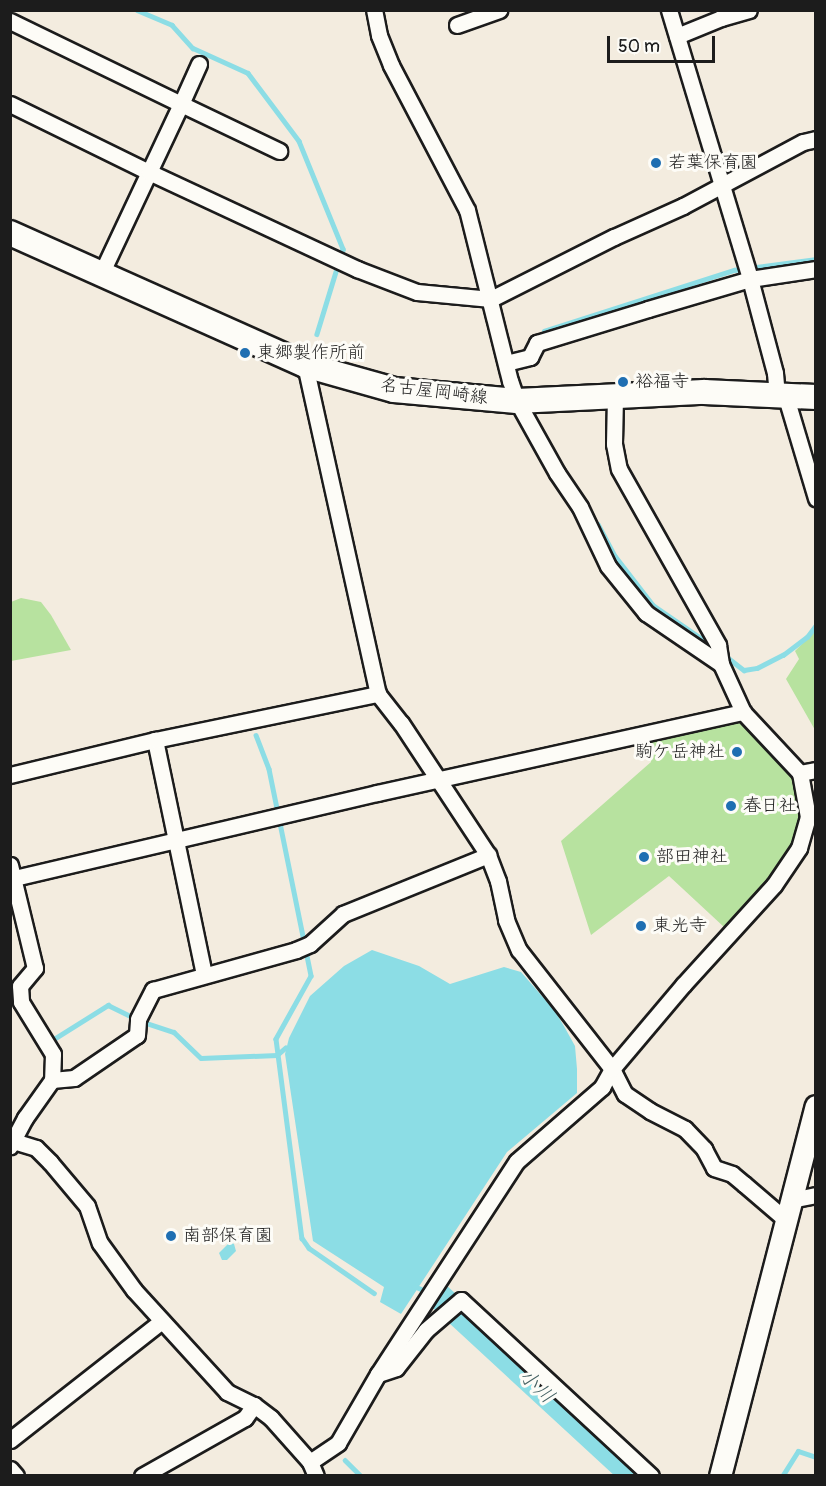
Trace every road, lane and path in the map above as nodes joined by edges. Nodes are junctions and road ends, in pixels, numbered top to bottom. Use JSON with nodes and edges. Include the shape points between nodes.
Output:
{"nodes":[{"id":1,"x":374,"y":10,"type":"edge"},
{"id":2,"x":499,"y":10,"type":"edge"},
{"id":3,"x":669,"y":10,"type":"edge"},
{"id":4,"x":749,"y":10,"type":"edge"},
{"id":5,"x":10,"y":21,"type":"edge"},
{"id":6,"x":457,"y":25,"type":"dead end"},
{"id":7,"x":677,"y":36,"type":"junction"},
{"id":8,"x":199,"y":64,"type":"dead end"},
{"id":9,"x":10,"y":104,"type":"edge"},
{"id":10,"x":181,"y":104,"type":"junction"},
{"id":11,"x":816,"y":139,"type":"edge"},
{"id":12,"x":279,"y":151,"type":"dead end"},
{"id":13,"x":149,"y":172,"type":"junction"},
{"id":14,"x":722,"y":185,"type":"junction"},
{"id":15,"x":10,"y":232,"type":"edge"},
{"id":16,"x":816,"y":269,"type":"edge"},
{"id":17,"x":101,"y":274,"type":"junction"},
{"id":18,"x":750,"y":279,"type":"junction"},
{"id":19,"x":491,"y":299,"type":"junction"},
{"id":20,"x":506,"y":363,"type":"junction"},
{"id":21,"x":305,"y":365,"type":"junction"},
{"id":22,"x":781,"y":394,"type":"junction"},
{"id":23,"x":615,"y":396,"type":"junction"},
{"id":24,"x":816,"y":397,"type":"edge"},
{"id":25,"x":517,"y":401,"type":"junction"},
{"id":26,"x":816,"y":498,"type":"edge"},
{"id":27,"x":721,"y":664,"type":"junction"},
{"id":28,"x":378,"y":694,"type":"junction"},
{"id":29,"x":743,"y":712,"type":"junction"},
{"id":30,"x":155,"y":740,"type":"junction"},
{"id":31,"x":808,"y":772,"type":"edge"},
{"id":32,"x":10,"y":775,"type":"edge"},
{"id":33,"x":438,"y":779,"type":"junction"},
{"id":34,"x":177,"y":841,"type":"junction"},
{"id":35,"x":488,"y":855,"type":"junction"},
{"id":36,"x":12,"y":874,"type":"edge"},
{"id":37,"x":204,"y":974,"type":"junction"},
{"id":38,"x":612,"y":1069,"type":"junction"},
{"id":39,"x":52,"y":1080,"type":"junction"},
{"id":40,"x":816,"y":1106,"type":"edge"},
{"id":41,"x":11,"y":1142,"type":"edge"},
{"id":42,"x":816,"y":1194,"type":"edge"},
{"id":43,"x":788,"y":1210,"type":"junction"},
{"id":44,"x":162,"y":1321,"type":"junction"},
{"id":45,"x":378,"y":1374,"type":"junction"},
{"id":46,"x":254,"y":1405,"type":"junction"},
{"id":47,"x":10,"y":1440,"type":"edge"},
{"id":48,"x":10,"y":1469,"type":"edge"},
{"id":49,"x":313,"y":1469,"type":"edge"},
{"id":50,"x":16,"y":1476,"type":"edge"},
{"id":51,"x":142,"y":1476,"type":"edge"},
{"id":52,"x":651,"y":1476,"type":"edge"},
{"id":53,"x":720,"y":1476,"type":"edge"}],
"edges":[{"from":1,"to":19,"type":"street","via":[[391,65],[467,210]]},
{"from":2,"to":6,"type":"street"},
{"from":3,"to":7,"type":"street"},
{"from":4,"to":7,"type":"street"},
{"from":5,"to":10,"type":"street"},
{"from":7,"to":14,"type":"street"},
{"from":8,"to":10,"type":"street"},
{"from":9,"to":13,"type":"street"},
{"from":10,"to":12,"type":"street"},
{"from":10,"to":13,"type":"street"},
{"from":11,"to":14,"type":"street","via":[[803,142]]},
{"from":13,"to":17,"type":"street"},
{"from":13,"to":19,"type":"street","via":[[357,269],[417,292]]},
{"from":14,"to":18,"type":"street"},
{"from":14,"to":19,"type":"street"},
{"from":15,"to":17,"type":"main road","name":"名古屋岡崎線"},
{"from":16,"to":18,"type":"street"},
{"from":17,"to":21,"type":"main road","name":"名古屋岡崎線"},
{"from":18,"to":20,"type":"street","via":[[537,343],[530,357]]},
{"from":18,"to":22,"type":"street"},
{"from":19,"to":20,"type":"street"},
{"from":20,"to":25,"type":"street"},
{"from":21,"to":25,"type":"main road","name":"名古屋岡崎線","via":[[394,390]]},
{"from":21,"to":28,"type":"street"},
{"from":22,"to":23,"type":"main road","name":"名古屋岡崎線"},
{"from":22,"to":24,"type":"main road","name":"名古屋岡崎線"},
{"from":22,"to":26,"type":"street"},
{"from":23,"to":25,"type":"main road","name":"名古屋岡崎線"},
{"from":23,"to":27,"type":"street","via":[[614,444],[619,469],[718,645]]},
{"from":25,"to":27,"type":"street","via":[[625,590],[646,613]]},
{"from":27,"to":29,"type":"street"},
{"from":28,"to":30,"type":"street"},
{"from":28,"to":33,"type":"street"},
{"from":29,"to":31,"type":"street"},
{"from":29,"to":33,"type":"street"},
{"from":30,"to":32,"type":"street"},
{"from":30,"to":34,"type":"street"},
{"from":31,"to":38,"type":"street","via":[[808,817],[800,848],[774,885]]},
{"from":33,"to":34,"type":"street"},
{"from":33,"to":35,"type":"street"},
{"from":34,"to":36,"type":"street"},
{"from":34,"to":37,"type":"street"},
{"from":35,"to":37,"type":"street","via":[[343,914],[310,944],[296,950]]},
{"from":35,"to":38,"type":"street","via":[[506,920],[519,950]]},
{"from":36,"to":39,"type":"street","via":[[35,968],[20,986],[21,1002],[53,1054]]},
{"from":37,"to":39,"type":"street","via":[[153,990],[138,1019],[137,1035],[74,1078]]},
{"from":38,"to":43,"type":"street","via":[[625,1094],[685,1129],[704,1149],[714,1168]]},
{"from":38,"to":45,"type":"street","via":[[602,1087],[517,1161]]},
{"from":39,"to":41,"type":"street"},
{"from":40,"to":43,"type":"street"},
{"from":41,"to":44,"type":"street","via":[[36,1148],[87,1206],[100,1243]]},
{"from":42,"to":43,"type":"street"},
{"from":43,"to":53,"type":"street"},
{"from":44,"to":46,"type":"street","via":[[227,1392]]},
{"from":44,"to":47,"type":"street"},
{"from":45,"to":49,"type":"street","via":[[338,1443]]},
{"from":45,"to":52,"type":"street","via":[[396,1368],[426,1330],[461,1300]]},
{"from":46,"to":49,"type":"street","via":[[271,1418]]},
{"from":46,"to":51,"type":"street","via":[[245,1418]]},
{"from":48,"to":50,"type":"street"}]}
